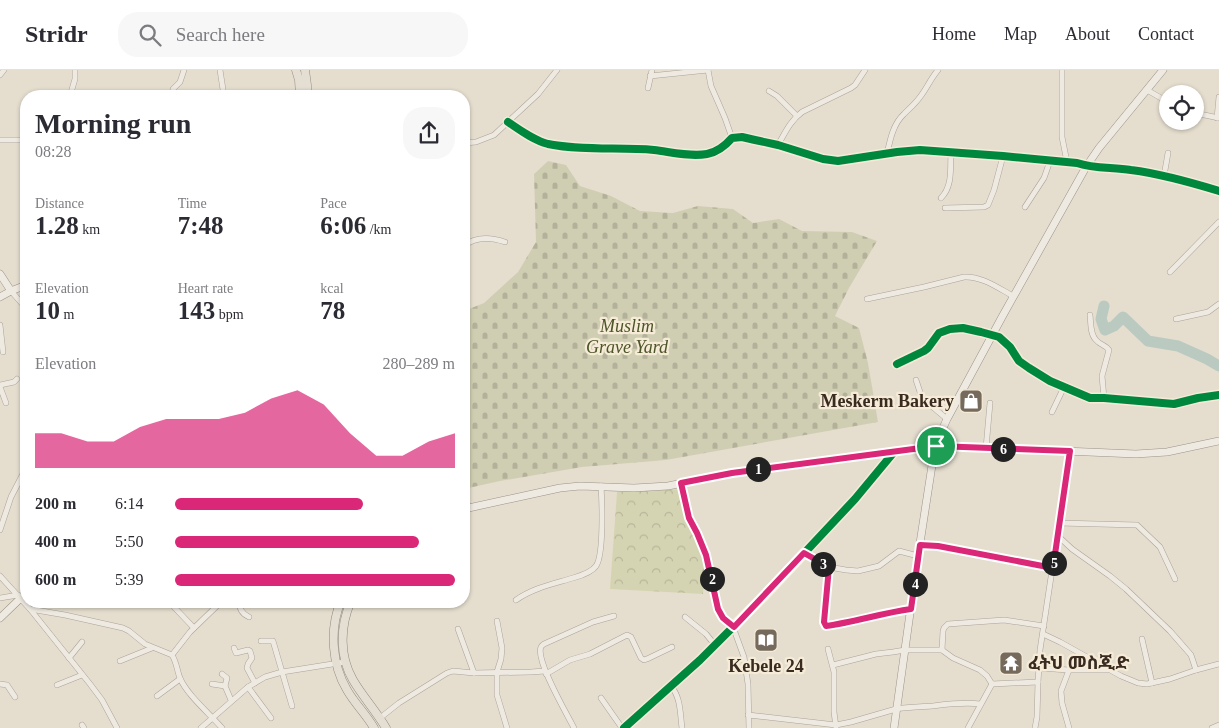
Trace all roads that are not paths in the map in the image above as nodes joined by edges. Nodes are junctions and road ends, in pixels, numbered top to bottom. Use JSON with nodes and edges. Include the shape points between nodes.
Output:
{"nodes":[{"id":1,"x":4,"y":70,"type":"edge"},
{"id":2,"x":74,"y":70,"type":"edge"},
{"id":3,"x":184,"y":70,"type":"edge"},
{"id":4,"x":220,"y":70,"type":"edge"},
{"id":5,"x":296,"y":70,"type":"edge"},
{"id":6,"x":305,"y":70,"type":"edge"},
{"id":7,"x":557,"y":70,"type":"edge"},
{"id":8,"x":708,"y":70,"type":"edge"},
{"id":9,"x":865,"y":70,"type":"edge"},
{"id":10,"x":938,"y":70,"type":"edge"},
{"id":11,"x":1062,"y":70,"type":"edge"},
{"id":12,"x":1163,"y":70,"type":"edge"},
{"id":13,"x":651,"y":73,"type":"edge"},
{"id":14,"x":0,"y":75,"type":"edge"},
{"id":15,"x":648,"y":88,"type":"dead end"},
{"id":16,"x":172,"y":89,"type":"dead end"},
{"id":17,"x":72,"y":90,"type":"edge"},
{"id":18,"x":223,"y":90,"type":"edge"},
{"id":19,"x":300,"y":90,"type":"edge"},
{"id":20,"x":307,"y":90,"type":"edge"},
{"id":21,"x":1148,"y":90,"type":"junction"},
{"id":22,"x":768,"y":91,"type":"dead end"},
{"id":23,"x":1159,"y":97,"type":"edge"},
{"id":24,"x":1219,"y":97,"type":"edge"},
{"id":25,"x":1204,"y":115,"type":"edge"},
{"id":26,"x":797,"y":116,"type":"junction"},
{"id":27,"x":1218,"y":118,"type":"edge"},
{"id":28,"x":508,"y":122,"type":"junction"},
{"id":29,"x":732,"y":138,"type":"junction"},
{"id":30,"x":0,"y":140,"type":"edge"},
{"id":31,"x":20,"y":140,"type":"edge"},
{"id":32,"x":470,"y":142,"type":"edge"},
{"id":33,"x":778,"y":145,"type":"junction"},
{"id":34,"x":951,"y":153,"type":"junction"},
{"id":35,"x":1168,"y":153,"type":"dead end"},
{"id":36,"x":887,"y":154,"type":"junction"},
{"id":37,"x":1003,"y":156,"type":"junction"},
{"id":38,"x":1050,"y":161,"type":"junction"},
{"id":39,"x":1067,"y":162,"type":"junction"},
{"id":40,"x":1086,"y":167,"type":"junction"},
{"id":41,"x":1164,"y":176,"type":"junction"},
{"id":42,"x":1219,"y":191,"type":"edge"},
{"id":43,"x":941,"y":198,"type":"dead end"},
{"id":44,"x":1025,"y":207,"type":"dead end"},
{"id":45,"x":945,"y":208,"type":"dead end"},
{"id":46,"x":1219,"y":222,"type":"edge"},
{"id":47,"x":470,"y":242,"type":"edge"},
{"id":48,"x":505,"y":242,"type":"dead end"},
{"id":49,"x":1170,"y":272,"type":"dead end"},
{"id":50,"x":0,"y":274,"type":"edge"},
{"id":51,"x":20,"y":287,"type":"edge"},
{"id":52,"x":11,"y":291,"type":"junction"},
{"id":53,"x":1013,"y":296,"type":"junction"},
{"id":54,"x":0,"y":297,"type":"edge"},
{"id":55,"x":867,"y":300,"type":"dead end"},
{"id":56,"x":20,"y":301,"type":"edge"},
{"id":57,"x":1219,"y":304,"type":"edge"},
{"id":58,"x":1090,"y":315,"type":"dead end"},
{"id":59,"x":1176,"y":319,"type":"dead end"},
{"id":60,"x":0,"y":325,"type":"edge"},
{"id":61,"x":992,"y":335,"type":"junction"},
{"id":62,"x":3,"y":352,"type":"dead end"},
{"id":63,"x":898,"y":364,"type":"dead end"},
{"id":64,"x":17,"y":379,"type":"dead end"},
{"id":65,"x":916,"y":380,"type":"dead end"},
{"id":66,"x":0,"y":386,"type":"edge"},
{"id":67,"x":1064,"y":387,"type":"junction"},
{"id":68,"x":1219,"y":395,"type":"edge"},
{"id":69,"x":1104,"y":398,"type":"junction"},
{"id":70,"x":6,"y":403,"type":"dead end"},
{"id":71,"x":990,"y":403,"type":"dead end"},
{"id":72,"x":1052,"y":412,"type":"dead end"},
{"id":73,"x":947,"y":419,"type":"junction"},
{"id":74,"x":1219,"y":441,"type":"edge"},
{"id":75,"x":936,"y":446,"type":"junction"},
{"id":76,"x":986,"y":448,"type":"junction"},
{"id":77,"x":1070,"y":451,"type":"junction"},
{"id":78,"x":894,"y":452,"type":"junction"},
{"id":79,"x":20,"y":479,"type":"edge"},
{"id":80,"x":681,"y":483,"type":"junction"},
{"id":81,"x":601,"y":486,"type":"junction"},
{"id":82,"x":470,"y":508,"type":"edge"},
{"id":83,"x":1059,"y":523,"type":"junction"},
{"id":84,"x":0,"y":530,"type":"edge"},
{"id":85,"x":1058,"y":536,"type":"junction"},
{"id":86,"x":920,"y":545,"type":"junction"},
{"id":87,"x":804,"y":553,"type":"junction"},
{"id":88,"x":918,"y":556,"type":"junction"},
{"id":89,"x":829,"y":567,"type":"junction"},
{"id":90,"x":1053,"y":568,"type":"junction"},
{"id":91,"x":0,"y":576,"type":"edge"},
{"id":92,"x":1175,"y":579,"type":"dead end"},
{"id":93,"x":20,"y":593,"type":"edge"},
{"id":94,"x":20,"y":595,"type":"edge"},
{"id":95,"x":20,"y":597,"type":"edge"},
{"id":96,"x":0,"y":598,"type":"edge"},
{"id":97,"x":516,"y":600,"type":"dead end"},
{"id":98,"x":175,"y":608,"type":"edge"},
{"id":99,"x":215,"y":608,"type":"edge"},
{"id":100,"x":240,"y":608,"type":"edge"},
{"id":101,"x":339,"y":608,"type":"edge"},
{"id":102,"x":348,"y":608,"type":"edge"},
{"id":103,"x":30,"y":609,"type":"joint"},
{"id":104,"x":911,"y":609,"type":"junction"},
{"id":105,"x":614,"y":616,"type":"dead end"},
{"id":106,"x":0,"y":618,"type":"edge"},
{"id":107,"x":249,"y":618,"type":"dead end"},
{"id":108,"x":685,"y":618,"type":"dead end"},
{"id":109,"x":497,"y":621,"type":"dead end"},
{"id":110,"x":1044,"y":626,"type":"junction"},
{"id":111,"x":734,"y":627,"type":"junction"},
{"id":112,"x":194,"y":628,"type":"junction"},
{"id":113,"x":458,"y":629,"type":"dead end"},
{"id":114,"x":1043,"y":634,"type":"junction"},
{"id":115,"x":1142,"y":639,"type":"dead end"},
{"id":116,"x":261,"y":641,"type":"dead end"},
{"id":117,"x":82,"y":642,"type":"dead end"},
{"id":118,"x":715,"y":645,"type":"junction"},
{"id":119,"x":672,"y":647,"type":"dead end"},
{"id":120,"x":152,"y":648,"type":"junction"},
{"id":121,"x":234,"y":648,"type":"dead end"},
{"id":122,"x":828,"y":648,"type":"dead end"},
{"id":123,"x":905,"y":650,"type":"junction"},
{"id":124,"x":942,"y":650,"type":"junction"},
{"id":125,"x":172,"y":655,"type":"junction"},
{"id":126,"x":69,"y":658,"type":"junction"},
{"id":127,"x":120,"y":661,"type":"dead end"},
{"id":128,"x":345,"y":662,"type":"junction"},
{"id":129,"x":336,"y":663,"type":"junction"},
{"id":130,"x":1219,"y":664,"type":"edge"},
{"id":131,"x":834,"y":665,"type":"junction"},
{"id":132,"x":1039,"y":668,"type":"junction"},
{"id":133,"x":1069,"y":670,"type":"junction"},
{"id":134,"x":1109,"y":670,"type":"junction"},
{"id":135,"x":1196,"y":670,"type":"junction"},
{"id":136,"x":282,"y":672,"type":"junction"},
{"id":137,"x":497,"y":672,"type":"junction"},
{"id":138,"x":546,"y":672,"type":"junction"},
{"id":139,"x":474,"y":673,"type":"junction"},
{"id":140,"x":222,"y":674,"type":"dead end"},
{"id":141,"x":82,"y":675,"type":"junction"},
{"id":142,"x":180,"y":678,"type":"junction"},
{"id":143,"x":1038,"y":682,"type":"junction"},
{"id":144,"x":255,"y":683,"type":"junction"},
{"id":145,"x":1152,"y":683,"type":"junction"},
{"id":146,"x":0,"y":684,"type":"edge"},
{"id":147,"x":212,"y":684,"type":"dead end"},
{"id":148,"x":992,"y":684,"type":"junction"},
{"id":149,"x":57,"y":685,"type":"dead end"},
{"id":150,"x":225,"y":686,"type":"junction"},
{"id":151,"x":671,"y":686,"type":"junction"},
{"id":152,"x":248,"y":687,"type":"junction"},
{"id":153,"x":157,"y":696,"type":"dead end"},
{"id":154,"x":15,"y":697,"type":"dead end"},
{"id":155,"x":601,"y":698,"type":"dead end"},
{"id":156,"x":231,"y":700,"type":"junction"},
{"id":157,"x":980,"y":704,"type":"junction"},
{"id":158,"x":292,"y":706,"type":"dead end"},
{"id":159,"x":896,"y":709,"type":"junction"},
{"id":160,"x":748,"y":715,"type":"junction"},
{"id":161,"x":212,"y":717,"type":"junction"},
{"id":162,"x":271,"y":718,"type":"dead end"},
{"id":163,"x":380,"y":718,"type":"junction"},
{"id":164,"x":1219,"y":725,"type":"edge"},
{"id":165,"x":836,"y":726,"type":"edge"},
{"id":166,"x":117,"y":728,"type":"edge"},
{"id":167,"x":201,"y":728,"type":"edge"},
{"id":168,"x":222,"y":728,"type":"edge"},
{"id":169,"x":374,"y":728,"type":"edge"},
{"id":170,"x":386,"y":728,"type":"edge"},
{"id":171,"x":507,"y":728,"type":"edge"},
{"id":172,"x":574,"y":728,"type":"edge"},
{"id":173,"x":623,"y":728,"type":"edge"},
{"id":174,"x":682,"y":728,"type":"edge"},
{"id":175,"x":749,"y":728,"type":"edge"},
{"id":176,"x":894,"y":728,"type":"edge"},
{"id":177,"x":968,"y":728,"type":"edge"},
{"id":178,"x":1035,"y":728,"type":"edge"},
{"id":179,"x":1069,"y":728,"type":"edge"},
{"id":180,"x":1212,"y":728,"type":"edge"}],
"edges":[{"from":1,"to":14,"type":"street"},
{"from":2,"to":17,"type":"street"},
{"from":3,"to":16,"type":"street","via":[[180,82]]},
{"from":4,"to":18,"type":"street"},
{"from":5,"to":19,"type":"main road"},
{"from":6,"to":20,"type":"main road"},
{"from":7,"to":28,"type":"street","via":[[538,94]]},
{"from":8,"to":13,"type":"street"},
{"from":8,"to":29,"type":"street"},
{"from":9,"to":26,"type":"street","via":[[855,86]]},
{"from":10,"to":36,"type":"street","via":[[896,126]]},
{"from":11,"to":39,"type":"street","via":[[1062,137]]},
{"from":12,"to":21,"type":"main road"},
{"from":13,"to":15,"type":"street"},
{"from":21,"to":23,"type":"street"},
{"from":21,"to":40,"type":"main road"},
{"from":22,"to":26,"type":"street"},
{"from":24,"to":27,"type":"street"},
{"from":25,"to":27,"type":"street"},
{"from":26,"to":33,"type":"street"},
{"from":28,"to":29,"type":"street","via":[[541,142],[578,147],[696,155],[718,151]]},
{"from":28,"to":32,"type":"street","via":[[494,135]]},
{"from":29,"to":33,"type":"street"},
{"from":30,"to":31,"type":"street"},
{"from":33,"to":36,"type":"street","via":[[823,160]]},
{"from":34,"to":36,"type":"street","via":[[913,150]]},
{"from":34,"to":37,"type":"street"},
{"from":34,"to":43,"type":"street","via":[[949,185]]},
{"from":35,"to":41,"type":"street"},
{"from":37,"to":38,"type":"street"},
{"from":37,"to":45,"type":"street","via":[[988,205]]},
{"from":38,"to":39,"type":"street"},
{"from":38,"to":44,"type":"street","via":[[1044,178]]},
{"from":39,"to":40,"type":"street"},
{"from":40,"to":41,"type":"street","via":[[1119,168]]},
{"from":40,"to":53,"type":"main road"},
{"from":41,"to":42,"type":"street"},
{"from":46,"to":49,"type":"street"},
{"from":47,"to":48,"type":"street","via":[[496,239]]},
{"from":50,"to":52,"type":"main road"},
{"from":51,"to":52,"type":"main road"},
{"from":52,"to":54,"type":"main road"},
{"from":52,"to":56,"type":"street"},
{"from":53,"to":55,"type":"street","via":[[982,279],[964,276]]},
{"from":53,"to":61,"type":"main road"},
{"from":57,"to":59,"type":"street","via":[[1208,312]]},
{"from":58,"to":69,"type":"street","via":[[1092,334],[1108,350],[1102,376]]},
{"from":60,"to":62,"type":"street"},
{"from":61,"to":63,"type":"street","via":[[969,329],[950,329],[938,333],[924,351]]},
{"from":61,"to":67,"type":"street","via":[[1004,341],[1019,361]]},
{"from":61,"to":73,"type":"main road"},
{"from":64,"to":66,"type":"street"},
{"from":65,"to":73,"type":"street","via":[[925,402]]},
{"from":66,"to":70,"type":"street"},
{"from":67,"to":69,"type":"street","via":[[1090,398]]},
{"from":67,"to":72,"type":"street"},
{"from":68,"to":69,"type":"street","via":[[1174,404]]},
{"from":71,"to":76,"type":"street"},
{"from":73,"to":75,"type":"main road"},
{"from":74,"to":77,"type":"main road","via":[[1156,453]]},
{"from":75,"to":76,"type":"main road"},
{"from":75,"to":78,"type":"main road"},
{"from":75,"to":86,"type":"main road"},
{"from":76,"to":77,"type":"main road"},
{"from":77,"to":83,"type":"street"},
{"from":78,"to":80,"type":"main road","via":[[732,473]]},
{"from":78,"to":87,"type":"street"},
{"from":79,"to":84,"type":"street"},
{"from":80,"to":81,"type":"main road","via":[[644,488]]},
{"from":80,"to":111,"type":"street","via":[[689,518],[706,555],[718,609]]},
{"from":81,"to":82,"type":"main road","via":[[560,488]]},
{"from":81,"to":97,"type":"street","via":[[600,556],[596,566],[580,576],[525,593]]},
{"from":83,"to":85,"type":"street"},
{"from":83,"to":92,"type":"street","via":[[1137,525],[1160,547]]},
{"from":85,"to":90,"type":"street"},
{"from":85,"to":135,"type":"street","via":[[1126,589],[1170,631],[1191,655]]},
{"from":86,"to":88,"type":"main road"},
{"from":86,"to":90,"type":"street"},
{"from":87,"to":89,"type":"street"},
{"from":87,"to":111,"type":"street"},
{"from":88,"to":89,"type":"street","via":[[900,551],[879,566],[858,572]]},
{"from":88,"to":104,"type":"main road"},
{"from":89,"to":104,"type":"street","via":[[826,626]]},
{"from":90,"to":110,"type":"street"},
{"from":91,"to":93,"type":"street"},
{"from":94,"to":96,"type":"street"},
{"from":95,"to":106,"type":"main road"},
{"from":98,"to":112,"type":"street"},
{"from":99,"to":112,"type":"street"},
{"from":100,"to":107,"type":"street"},
{"from":101,"to":129,"type":"main road","via":[[334,641]]},
{"from":102,"to":128,"type":"main road","via":[[344,625]]},
{"from":103,"to":120,"type":"street","via":[[123,628]]},
{"from":103,"to":126,"type":"street"},
{"from":104,"to":123,"type":"main road"},
{"from":105,"to":138,"type":"street","via":[[542,645]]},
{"from":108,"to":118,"type":"street"},
{"from":109,"to":137,"type":"street","via":[[502,648]]},
{"from":110,"to":114,"type":"street"},
{"from":110,"to":124,"type":"street","via":[[1004,620],[948,624],[943,631]]},
{"from":111,"to":118,"type":"street"},
{"from":111,"to":160,"type":"street","via":[[746,665]]},
{"from":112,"to":125,"type":"street"},
{"from":113,"to":139,"type":"street"},
{"from":114,"to":132,"type":"street"},
{"from":114,"to":134,"type":"street"},
{"from":115,"to":145,"type":"street"},
{"from":116,"to":136,"type":"street","via":[[273,641]]},
{"from":117,"to":126,"type":"street"},
{"from":118,"to":151,"type":"street"},
{"from":119,"to":138,"type":"street","via":[[644,660],[631,637],[626,635]]},
{"from":120,"to":125,"type":"street"},
{"from":120,"to":127,"type":"street"},
{"from":121,"to":144,"type":"street","via":[[236,653],[250,651],[252,658],[247,668]]},
{"from":122,"to":131,"type":"street"},
{"from":123,"to":124,"type":"street"},
{"from":123,"to":131,"type":"street"},
{"from":123,"to":159,"type":"main road"},
{"from":124,"to":148,"type":"street","via":[[980,670]]},
{"from":125,"to":142,"type":"street"},
{"from":126,"to":141,"type":"street"},
{"from":128,"to":129,"type":"street"},
{"from":128,"to":163,"type":"main road","via":[[353,681]]},
{"from":129,"to":136,"type":"street"},
{"from":129,"to":169,"type":"main road","via":[[347,690]]},
{"from":130,"to":135,"type":"street"},
{"from":131,"to":165,"type":"street"},
{"from":132,"to":133,"type":"street"},
{"from":132,"to":143,"type":"street"},
{"from":133,"to":134,"type":"street"},
{"from":133,"to":179,"type":"street","via":[[1061,696]]},
{"from":134,"to":145,"type":"street","via":[[1134,682]]},
{"from":135,"to":145,"type":"street"},
{"from":136,"to":144,"type":"street"},
{"from":136,"to":158,"type":"street"},
{"from":137,"to":138,"type":"street"},
{"from":137,"to":139,"type":"street"},
{"from":137,"to":171,"type":"street","via":[[497,695]]},
{"from":138,"to":172,"type":"street"},
{"from":139,"to":163,"type":"street","via":[[447,672]]},
{"from":140,"to":150,"type":"street","via":[[227,678]]},
{"from":141,"to":149,"type":"street"},
{"from":141,"to":166,"type":"street","via":[[102,700]]},
{"from":142,"to":153,"type":"street"},
{"from":142,"to":161,"type":"street"},
{"from":143,"to":148,"type":"street"},
{"from":143,"to":178,"type":"street"},
{"from":144,"to":152,"type":"street"},
{"from":146,"to":154,"type":"street","via":[[7,685]]},
{"from":147,"to":150,"type":"street"},
{"from":148,"to":157,"type":"street"},
{"from":150,"to":156,"type":"street"},
{"from":151,"to":173,"type":"street"},
{"from":151,"to":174,"type":"street","via":[[678,699]]},
{"from":152,"to":156,"type":"street"},
{"from":152,"to":162,"type":"street"},
{"from":155,"to":173,"type":"street"},
{"from":156,"to":161,"type":"street"},
{"from":157,"to":159,"type":"street","via":[[960,702]]},
{"from":157,"to":177,"type":"street"},
{"from":159,"to":165,"type":"street"},
{"from":159,"to":176,"type":"main road"},
{"from":160,"to":165,"type":"street"},
{"from":160,"to":175,"type":"street"},
{"from":161,"to":167,"type":"street"},
{"from":161,"to":168,"type":"street"},
{"from":163,"to":170,"type":"main road"},
{"from":164,"to":180,"type":"street"}]}
